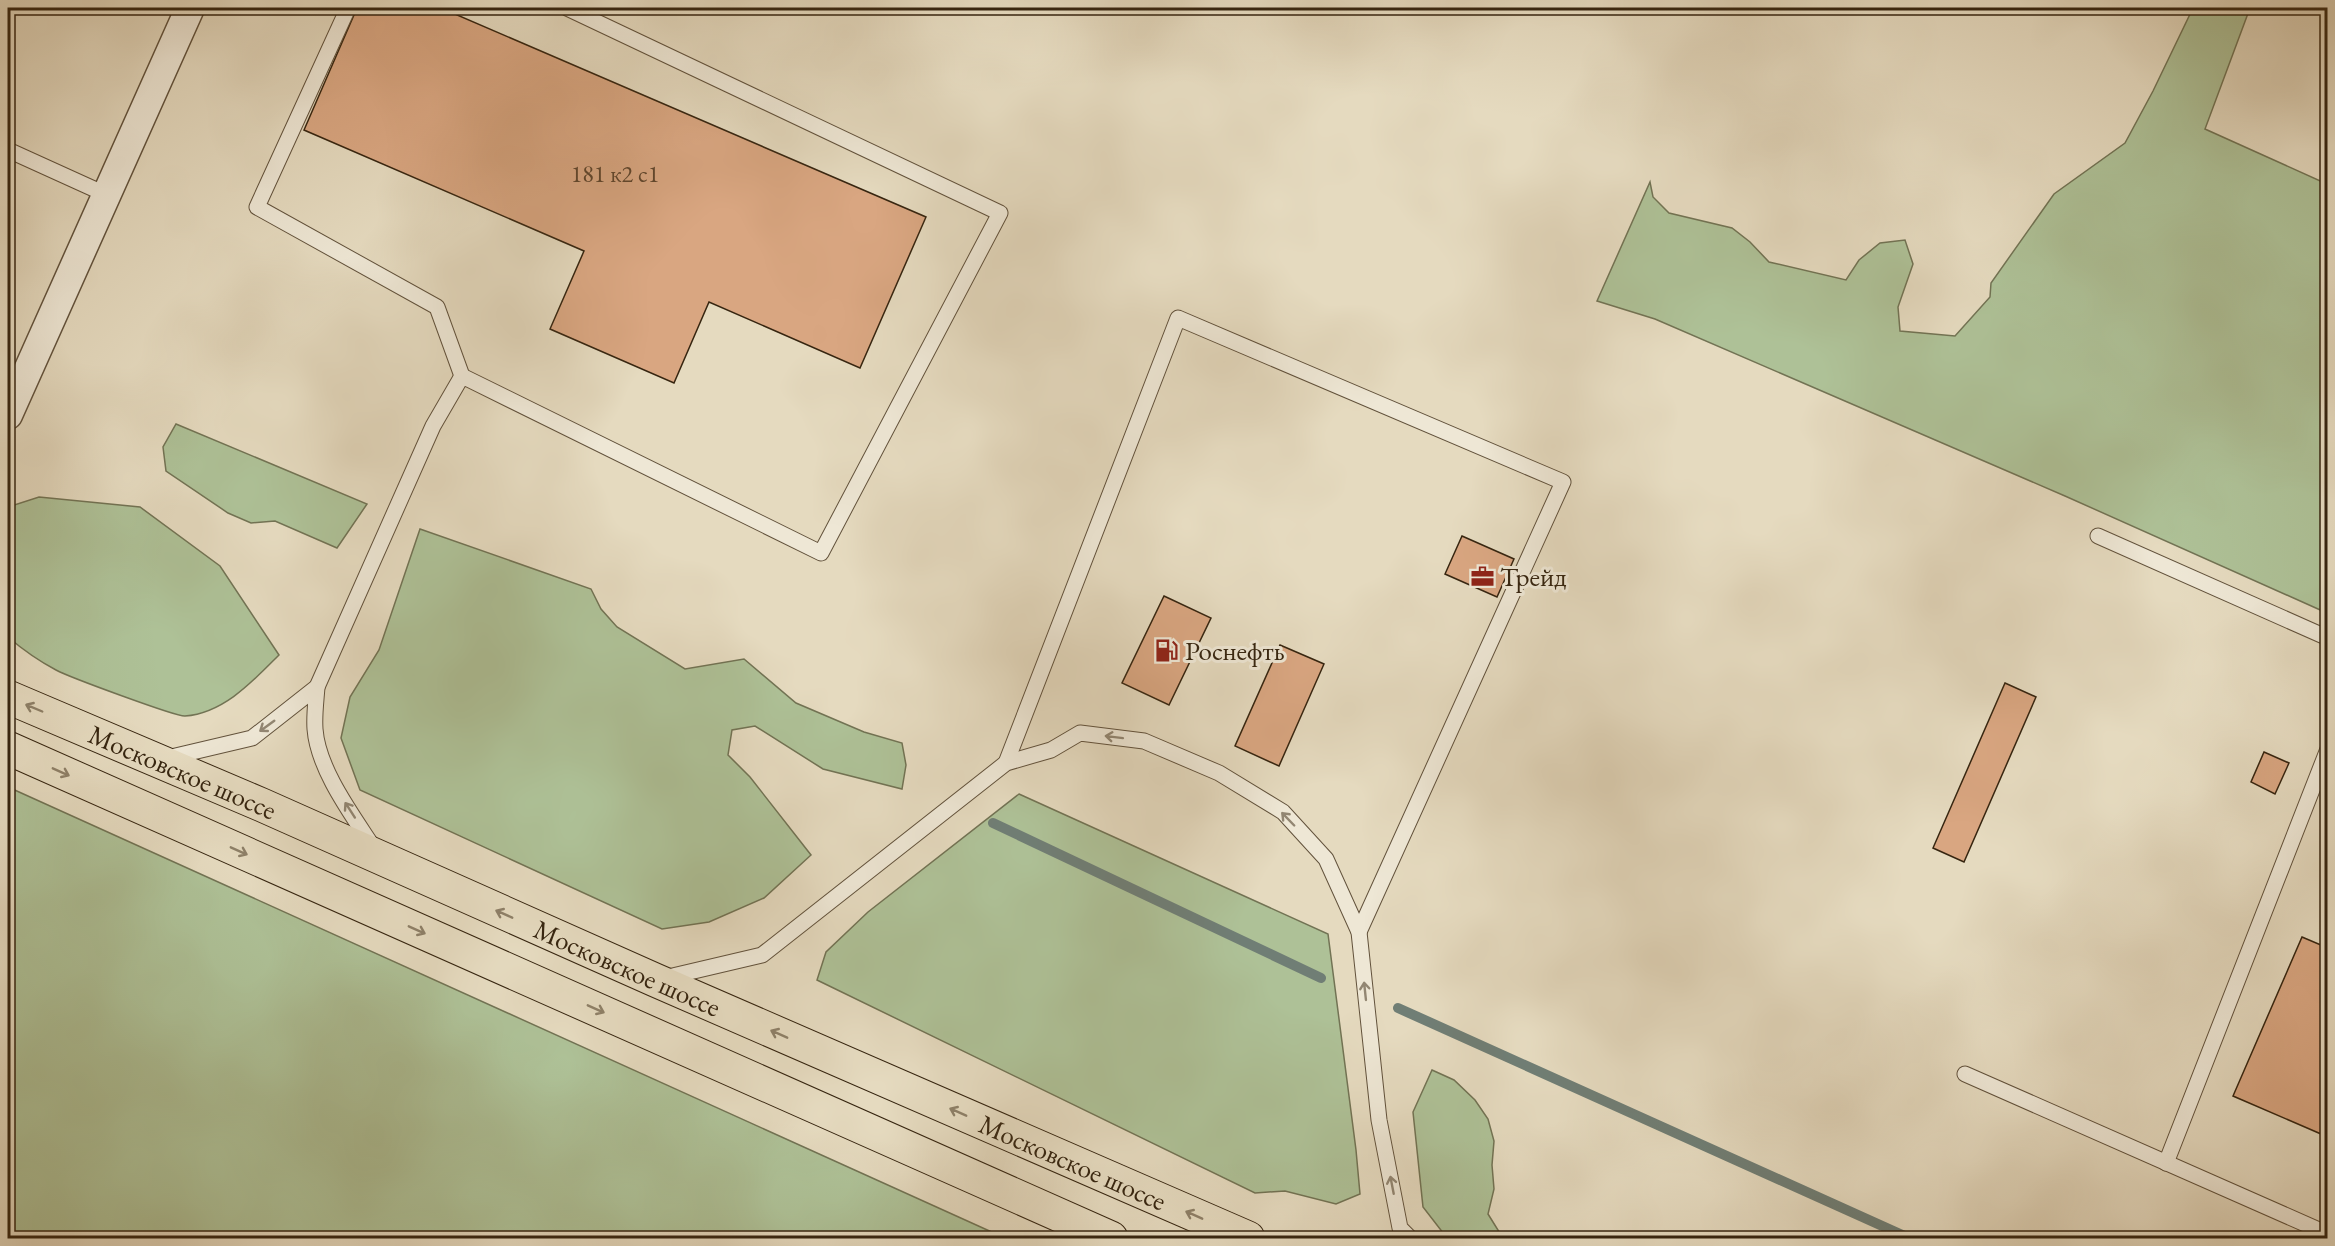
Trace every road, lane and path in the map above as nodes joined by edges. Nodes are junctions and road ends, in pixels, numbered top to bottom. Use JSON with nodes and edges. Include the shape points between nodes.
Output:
{"nodes":[{"id":1,"x":189,"y":8,"type":"edge"},
{"id":2,"x":348,"y":8,"type":"edge"},
{"id":3,"x":567,"y":8,"type":"edge"},
{"id":4,"x":8,"y":150,"type":"edge"},
{"id":5,"x":105,"y":194,"type":"junction"},
{"id":6,"x":462,"y":376,"type":"junction"},
{"id":7,"x":8,"y":415,"type":"edge"},
{"id":8,"x":2098,"y":536,"type":"dead end"},
{"id":9,"x":2328,"y":638,"type":"edge"},
{"id":10,"x":317,"y":687,"type":"junction"},
{"id":11,"x":8,"y":697,"type":"edge"},
{"id":12,"x":8,"y":748,"type":"edge"},
{"id":13,"x":2328,"y":749,"type":"edge"},
{"id":14,"x":158,"y":760,"type":"junction"},
{"id":15,"x":1006,"y":763,"type":"junction"},
{"id":16,"x":382,"y":860,"type":"junction"},
{"id":17,"x":1359,"y":932,"type":"junction"},
{"id":18,"x":655,"y":980,"type":"junction"},
{"id":19,"x":1965,"y":1074,"type":"dead end"},
{"id":20,"x":2166,"y":1163,"type":"junction"},
{"id":21,"x":2328,"y":1234,"type":"edge"},
{"id":22,"x":1111,"y":1239,"type":"edge"},
{"id":23,"x":1248,"y":1239,"type":"edge"},
{"id":24,"x":1410,"y":1239,"type":"edge"}],
"edges":[{"from":1,"to":5,"type":"street"},
{"from":2,"to":6,"type":"lane","via":[[257,207],[437,307]]},
{"from":3,"to":6,"type":"lane","via":[[1000,213],[821,553]]},
{"from":4,"to":5,"type":"lane"},
{"from":5,"to":7,"type":"street"},
{"from":6,"to":10,"type":"lane","via":[[433,426]]},
{"from":8,"to":9,"type":"lane"},
{"from":10,"to":14,"type":"lane","one_way":true,"via":[[252,738]]},
{"from":16,"to":10,"type":"lane","one_way":true,"via":[[323,762],[315,730]]},
{"from":14,"to":11,"type":"highway","name":"Московское шоссе","one_way":true},
{"from":12,"to":22,"type":"highway","name":"Московское шоссе","one_way":true},
{"from":13,"to":20,"type":"lane"},
{"from":14,"to":16,"type":"highway","name":"Московское шоссе"},
{"from":17,"to":15,"type":"lane","one_way":true,"via":[[1326,859],[1283,812],[1219,774],[1144,741],[1080,733],[1051,750]]},
{"from":15,"to":17,"type":"lane","via":[[1178,318],[1563,482]]},
{"from":15,"to":18,"type":"lane","via":[[762,955]]},
{"from":18,"to":16,"type":"highway","name":"Московское шоссе","one_way":true},
{"from":24,"to":17,"type":"lane","one_way":true,"via":[[1400,1228],[1379,1120]]},
{"from":23,"to":18,"type":"highway","name":"Московское шоссе","one_way":true},
{"from":19,"to":20,"type":"lane"},
{"from":20,"to":21,"type":"lane"}]}
